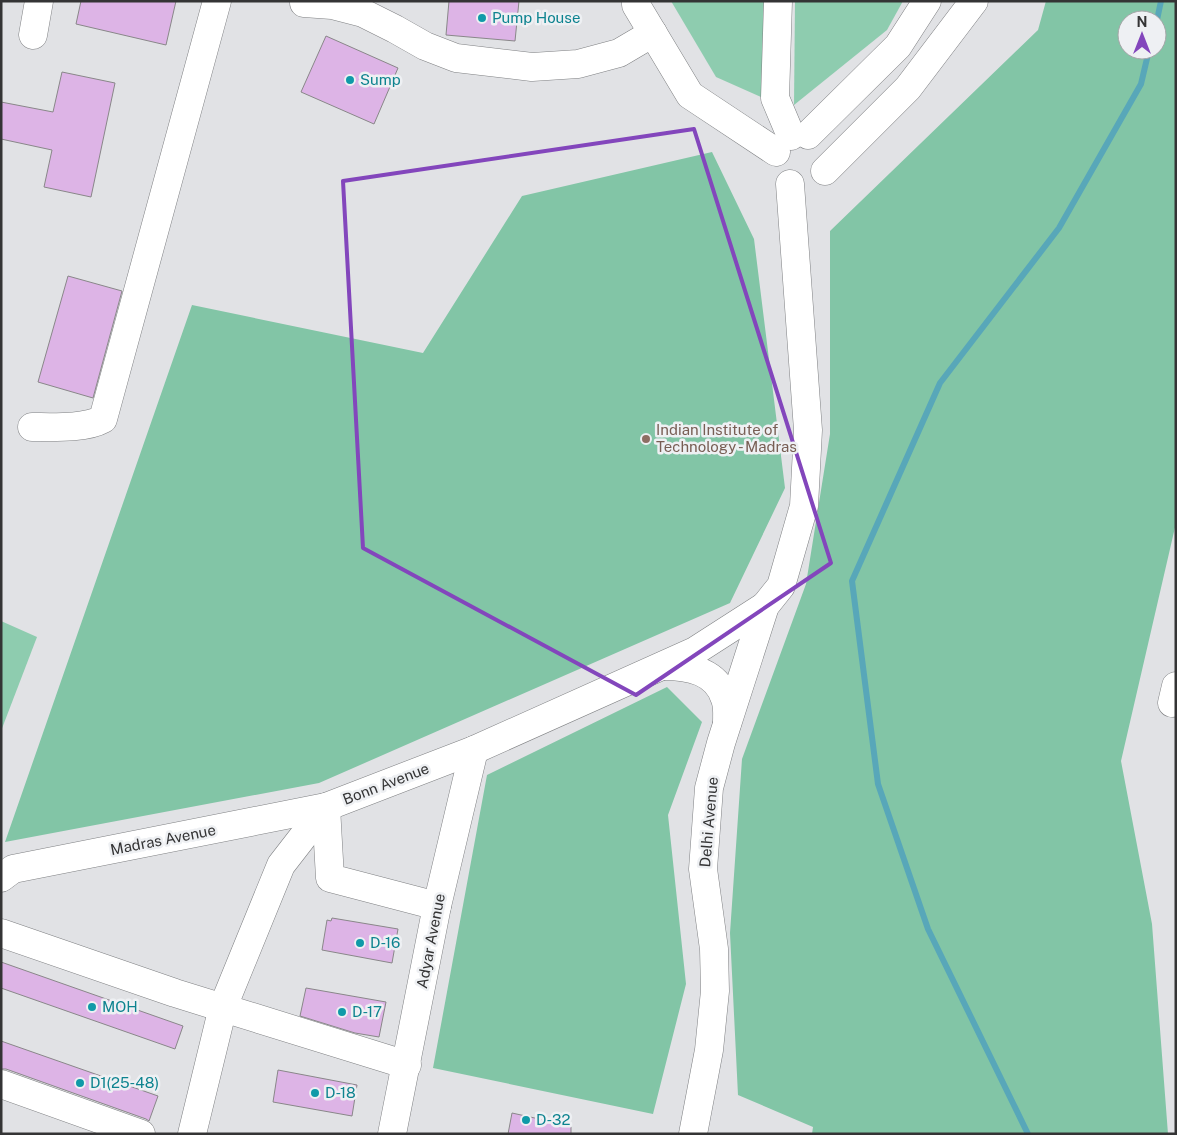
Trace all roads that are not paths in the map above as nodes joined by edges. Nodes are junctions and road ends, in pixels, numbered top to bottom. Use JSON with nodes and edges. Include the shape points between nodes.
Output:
{"nodes":[{"id":1,"x":39,"y":1,"type":"edge"},
{"id":2,"x":217,"y":1,"type":"edge"},
{"id":3,"x":636,"y":1,"type":"edge"},
{"id":4,"x":778,"y":1,"type":"edge"},
{"id":5,"x":927,"y":1,"type":"edge"},
{"id":6,"x":974,"y":1,"type":"edge"},
{"id":7,"x":304,"y":3,"type":"dead end"},
{"id":8,"x":653,"y":33,"type":"junction"},
{"id":9,"x":33,"y":34,"type":"dead end"},
{"id":10,"x":792,"y":141,"type":"junction"},
{"id":11,"x":825,"y":170,"type":"junction"},
{"id":12,"x":790,"y":184,"type":"junction"},
{"id":13,"x":32,"y":427,"type":"dead end"},
{"id":14,"x":765,"y":606,"type":"junction"},
{"id":15,"x":663,"y":666,"type":"junction"},
{"id":16,"x":728,"y":724,"type":"junction"},
{"id":17,"x":474,"y":750,"type":"junction"},
{"id":18,"x":326,"y":807,"type":"junction"},
{"id":19,"x":1,"y":878,"type":"edge"},
{"id":20,"x":437,"y":906,"type":"junction"},
{"id":21,"x":1,"y":933,"type":"edge"},
{"id":22,"x":223,"y":1007,"type":"junction"},
{"id":23,"x":407,"y":1065,"type":"junction"},
{"id":24,"x":1,"y":1084,"type":"edge"},
{"id":25,"x":141,"y":1134,"type":"edge"},
{"id":26,"x":192,"y":1134,"type":"edge"},
{"id":27,"x":392,"y":1134,"type":"edge"},
{"id":28,"x":693,"y":1134,"type":"edge"}],
"edges":[{"from":1,"to":9,"type":"lane"},
{"from":2,"to":13,"type":"lane","via":[[103,419],[86,424]]},
{"from":3,"to":8,"type":"lane"},
{"from":4,"to":10,"type":"lane","via":[[775,98]]},
{"from":5,"to":10,"type":"lane","via":[[898,46]]},
{"from":6,"to":11,"type":"lane","via":[[908,88]]},
{"from":7,"to":8,"type":"lane","via":[[332,4],[363,12],[425,46],[456,58],[532,67],[578,64],[611,56]]},
{"from":8,"to":10,"type":"lane","via":[[690,95]]},
{"from":10,"to":11,"type":"lane","via":[[816,139],[826,153]]},
{"from":10,"to":12,"type":"lane","via":[[774,159],[778,174]]},
{"from":11,"to":12,"type":"lane","via":[[806,186]]},
{"from":12,"to":14,"type":"lane","via":[[808,430],[804,506],[781,586]]},
{"from":14,"to":15,"type":"lane","name":"Bonn Avenue","via":[[695,651]]},
{"from":14,"to":16,"type":"lane","name":"Delhi Avenue"},
{"from":15,"to":16,"type":"lane","via":[[687,667],[710,676],[725,698]]},
{"from":15,"to":17,"type":"lane","name":"Bonn Avenue"},
{"from":16,"to":28,"type":"lane","name":"Delhi Avenue","via":[[709,788],[703,869],[716,990],[709,1050]]},
{"from":17,"to":18,"type":"lane","name":"Bonn Avenue"},
{"from":17,"to":20,"type":"lane","name":"Adyar Avenue"},
{"from":18,"to":19,"type":"lane","name":"Madras Avenue","via":[[13,869]]},
{"from":18,"to":20,"type":"lane","via":[[330,878]]},
{"from":18,"to":22,"type":"lane","name":"Bonn Avenue","via":[[281,865]]},
{"from":20,"to":23,"type":"lane","name":"Adyar Avenue"},
{"from":21,"to":22,"type":"lane"},
{"from":22,"to":23,"type":"lane"},
{"from":22,"to":26,"type":"lane","name":"Bonn Avenue"},
{"from":23,"to":27,"type":"lane","name":"Adyar Avenue"},
{"from":24,"to":25,"type":"lane"}]}
